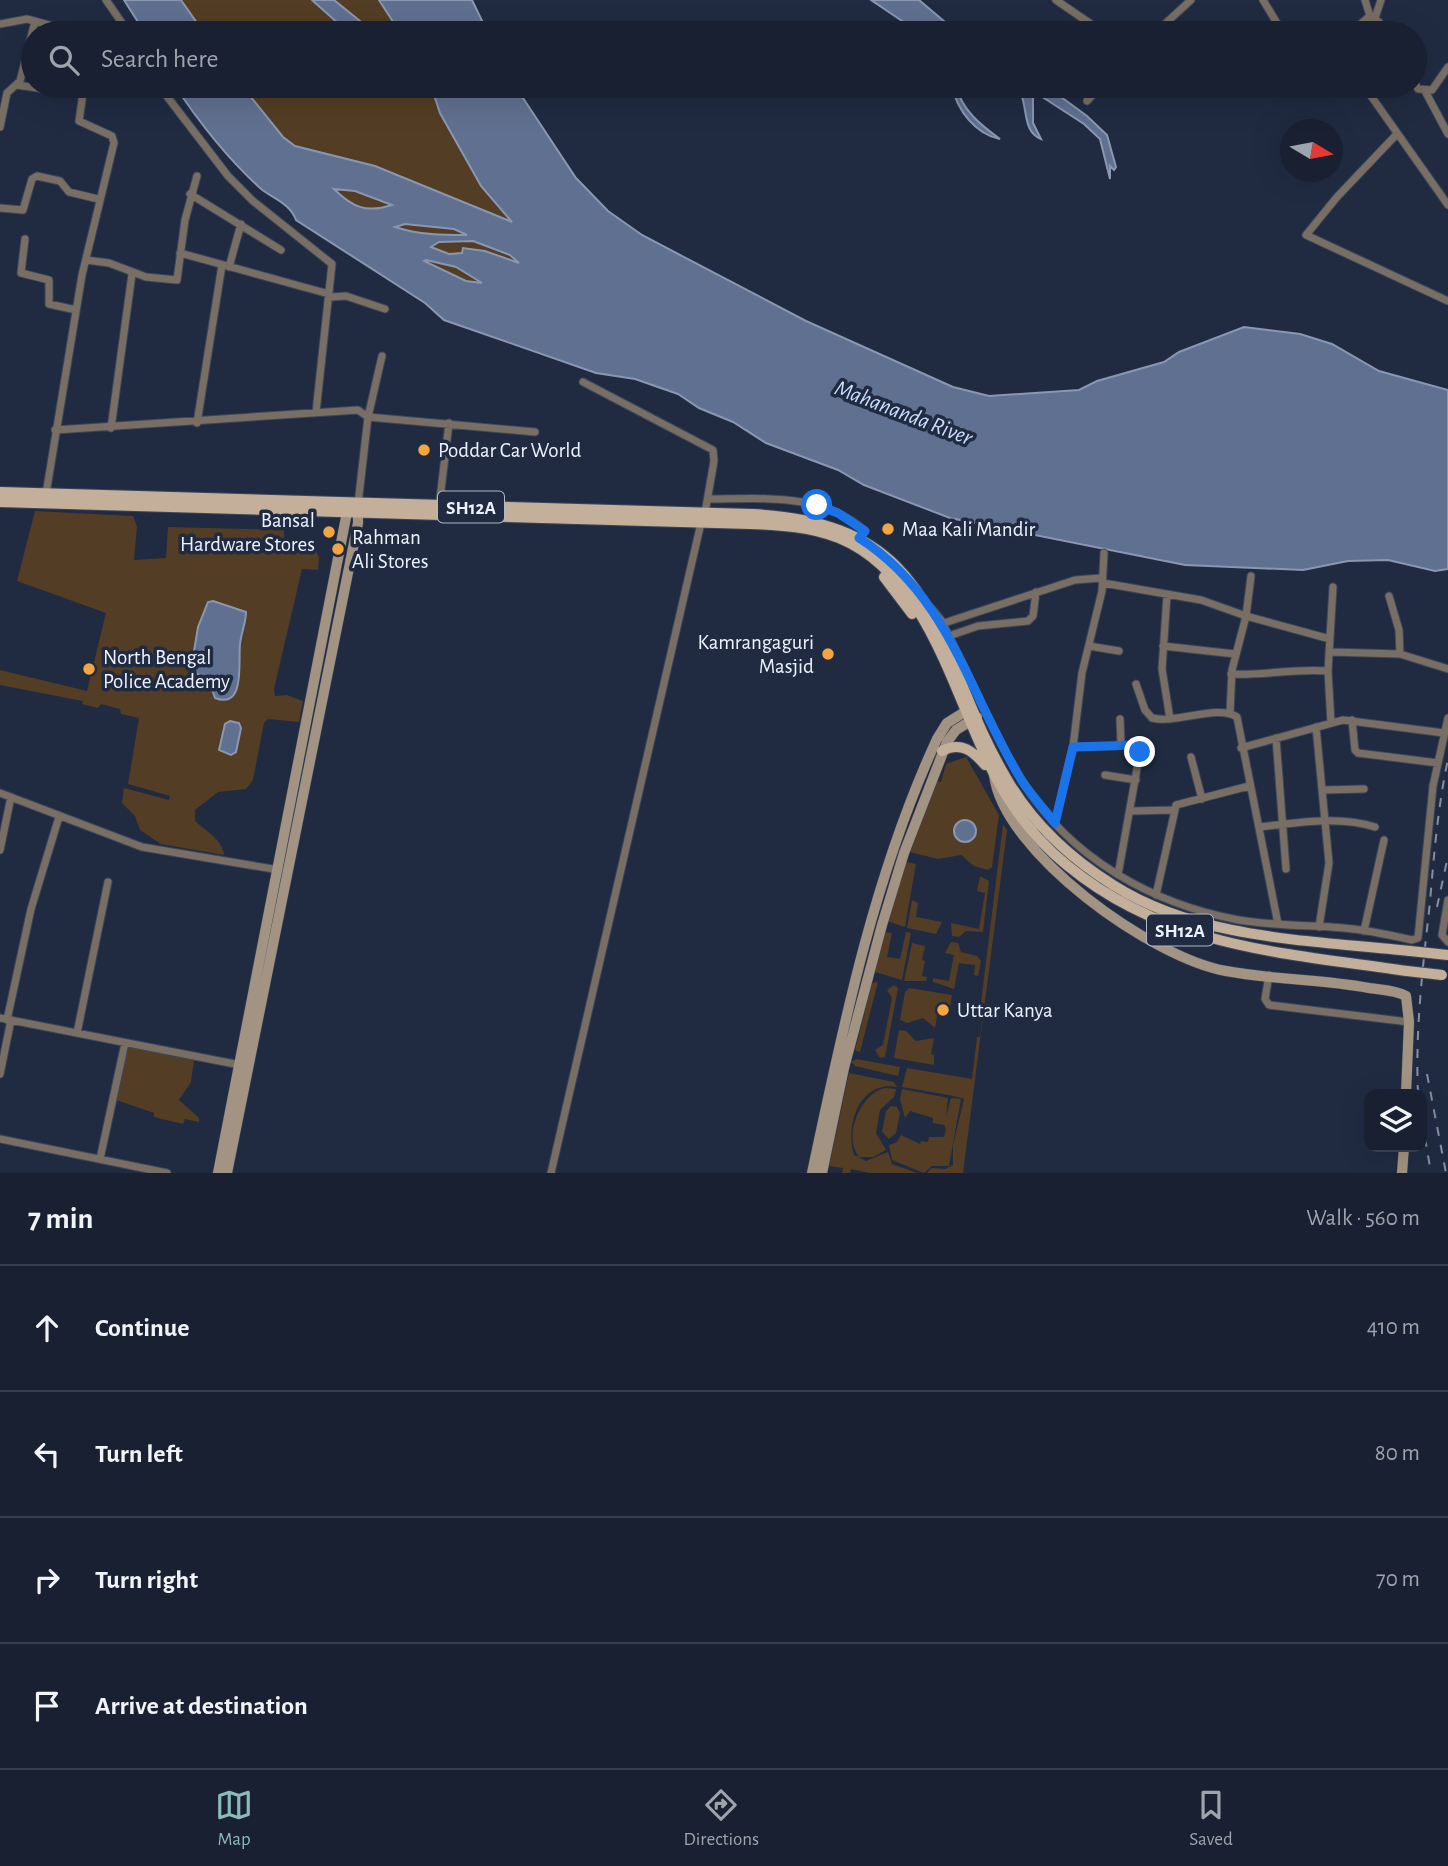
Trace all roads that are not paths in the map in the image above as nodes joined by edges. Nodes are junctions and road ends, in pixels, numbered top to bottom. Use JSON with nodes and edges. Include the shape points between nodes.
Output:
{"nodes":[{"id":1,"x":106,"y":0,"type":"edge"},
{"id":2,"x":1056,"y":0,"type":"edge"},
{"id":3,"x":1191,"y":0,"type":"edge"},
{"id":4,"x":1263,"y":0,"type":"edge"},
{"id":5,"x":1366,"y":0,"type":"edge"},
{"id":6,"x":1381,"y":0,"type":"edge"},
{"id":7,"x":1373,"y":17,"type":"junction"},
{"id":8,"x":35,"y":21,"type":"edge"},
{"id":9,"x":121,"y":21,"type":"edge"},
{"id":10,"x":1087,"y":21,"type":"edge"},
{"id":11,"x":1167,"y":21,"type":"edge"},
{"id":12,"x":1276,"y":21,"type":"edge"},
{"id":13,"x":1367,"y":21,"type":"edge"},
{"id":14,"x":1376,"y":21,"type":"edge"},
{"id":15,"x":0,"y":24,"type":"edge"},
{"id":16,"x":1448,"y":67,"type":"edge"},
{"id":17,"x":21,"y":71,"type":"edge"},
{"id":18,"x":17,"y":85,"type":"junction"},
{"id":19,"x":21,"y":86,"type":"edge"},
{"id":20,"x":1427,"y":90,"type":"edge"},
{"id":21,"x":1427,"y":95,"type":"edge"},
{"id":22,"x":82,"y":98,"type":"edge"},
{"id":23,"x":168,"y":98,"type":"edge"},
{"id":24,"x":1090,"y":98,"type":"edge"},
{"id":25,"x":1372,"y":98,"type":"edge"},
{"id":26,"x":1087,"y":101,"type":"dead end"},
{"id":27,"x":2,"y":104,"type":"edge"},
{"id":28,"x":0,"y":127,"type":"edge"},
{"id":29,"x":1448,"y":134,"type":"edge"},
{"id":30,"x":1396,"y":135,"type":"junction"},
{"id":31,"x":197,"y":176,"type":"dead end"},
{"id":32,"x":190,"y":194,"type":"junction"},
{"id":33,"x":98,"y":199,"type":"junction"},
{"id":34,"x":1448,"y":205,"type":"edge"},
{"id":35,"x":0,"y":208,"type":"edge"},
{"id":36,"x":242,"y":224,"type":"junction"},
{"id":37,"x":24,"y":239,"type":"dead end"},
{"id":38,"x":281,"y":250,"type":"dead end"},
{"id":39,"x":180,"y":253,"type":"junction"},
{"id":40,"x":86,"y":260,"type":"junction"},
{"id":41,"x":225,"y":266,"type":"junction"},
{"id":42,"x":132,"y":274,"type":"junction"},
{"id":43,"x":330,"y":296,"type":"junction"},
{"id":44,"x":1448,"y":301,"type":"edge"},
{"id":45,"x":385,"y":309,"type":"dead end"},
{"id":46,"x":76,"y":310,"type":"junction"},
{"id":47,"x":382,"y":356,"type":"dead end"},
{"id":48,"x":583,"y":382,"type":"dead end"},
{"id":49,"x":316,"y":412,"type":"junction"},
{"id":50,"x":368,"y":417,"type":"junction"},
{"id":51,"x":197,"y":423,"type":"junction"},
{"id":52,"x":449,"y":423,"type":"junction"},
{"id":53,"x":111,"y":428,"type":"junction"},
{"id":54,"x":55,"y":430,"type":"junction"},
{"id":55,"x":535,"y":432,"type":"dead end"},
{"id":56,"x":0,"y":492,"type":"edge"},
{"id":57,"x":46,"y":494,"type":"junction"},
{"id":58,"x":708,"y":499,"type":"junction"},
{"id":59,"x":0,"y":502,"type":"edge"},
{"id":60,"x":439,"y":507,"type":"junction"},
{"id":61,"x":353,"y":509,"type":"junction"},
{"id":62,"x":703,"y":518,"type":"junction"},
{"id":63,"x":859,"y":544,"type":"junction"},
{"id":64,"x":1104,"y":553,"type":"dead end"},
{"id":65,"x":1251,"y":576,"type":"dead end"},
{"id":66,"x":1102,"y":580,"type":"junction"},
{"id":67,"x":1333,"y":587,"type":"dead end"},
{"id":68,"x":1036,"y":592,"type":"junction"},
{"id":69,"x":1167,"y":595,"type":"junction"},
{"id":70,"x":1389,"y":596,"type":"dead end"},
{"id":71,"x":1246,"y":617,"type":"junction"},
{"id":72,"x":940,"y":625,"type":"junction"},
{"id":73,"x":946,"y":637,"type":"junction"},
{"id":74,"x":1330,"y":639,"type":"junction"},
{"id":75,"x":1089,"y":646,"type":"junction"},
{"id":76,"x":1163,"y":646,"type":"junction"},
{"id":77,"x":1119,"y":652,"type":"dead end"},
{"id":78,"x":1331,"y":652,"type":"junction"},
{"id":79,"x":1235,"y":654,"type":"junction"},
{"id":80,"x":1400,"y":654,"type":"junction"},
{"id":81,"x":1448,"y":669,"type":"edge"},
{"id":82,"x":1328,"y":671,"type":"junction"},
{"id":83,"x":1231,"y":674,"type":"junction"},
{"id":84,"x":1136,"y":684,"type":"dead end"},
{"id":85,"x":973,"y":712,"type":"junction"},
{"id":86,"x":1230,"y":713,"type":"junction"},
{"id":87,"x":1448,"y":718,"type":"edge"},
{"id":88,"x":1121,"y":719,"type":"dead end"},
{"id":89,"x":1170,"y":719,"type":"junction"},
{"id":90,"x":1352,"y":720,"type":"junction"},
{"id":91,"x":1331,"y":723,"type":"junction"},
{"id":92,"x":1316,"y":727,"type":"junction"},
{"id":93,"x":1444,"y":733,"type":"junction"},
{"id":94,"x":1276,"y":738,"type":"junction"},
{"id":95,"x":1121,"y":744,"type":"junction"},
{"id":96,"x":1073,"y":747,"type":"junction"},
{"id":97,"x":1241,"y":748,"type":"junction"},
{"id":98,"x":942,"y":751,"type":"junction"},
{"id":99,"x":1191,"y":757,"type":"dead end"},
{"id":100,"x":1438,"y":763,"type":"junction"},
{"id":101,"x":931,"y":765,"type":"junction"},
{"id":102,"x":994,"y":775,"type":"junction"},
{"id":103,"x":1105,"y":775,"type":"dead end"},
{"id":104,"x":1136,"y":780,"type":"junction"},
{"id":105,"x":1249,"y":786,"type":"junction"},
{"id":106,"x":1364,"y":789,"type":"dead end"},
{"id":107,"x":1323,"y":790,"type":"junction"},
{"id":108,"x":0,"y":793,"type":"edge"},
{"id":109,"x":11,"y":797,"type":"junction"},
{"id":110,"x":1202,"y":799,"type":"junction"},
{"id":111,"x":1175,"y":810,"type":"junction"},
{"id":112,"x":1131,"y":811,"type":"junction"},
{"id":113,"x":60,"y":817,"type":"junction"},
{"id":114,"x":1326,"y":822,"type":"junction"},
{"id":115,"x":1055,"y":823,"type":"junction"},
{"id":116,"x":1282,"y":825,"type":"junction"},
{"id":117,"x":1259,"y":827,"type":"junction"},
{"id":118,"x":1375,"y":827,"type":"dead end"},
{"id":119,"x":1384,"y":840,"type":"dead end"},
{"id":120,"x":0,"y":850,"type":"edge"},
{"id":121,"x":1286,"y":869,"type":"dead end"},
{"id":122,"x":280,"y":870,"type":"junction"},
{"id":123,"x":1118,"y":874,"type":"junction"},
{"id":124,"x":108,"y":882,"type":"dead end"},
{"id":125,"x":1156,"y":895,"type":"junction"},
{"id":126,"x":1448,"y":900,"type":"edge"},
{"id":127,"x":1278,"y":924,"type":"junction"},
{"id":128,"x":1319,"y":927,"type":"junction"},
{"id":129,"x":1364,"y":930,"type":"junction"},
{"id":130,"x":1448,"y":942,"type":"edge"},
{"id":131,"x":1448,"y":955,"type":"edge"},
{"id":132,"x":1269,"y":975,"type":"junction"},
{"id":133,"x":1445,"y":976,"type":"edge"},
{"id":134,"x":853,"y":1015,"type":"junction"},
{"id":135,"x":6,"y":1019,"type":"edge"},
{"id":136,"x":1409,"y":1022,"type":"junction"},
{"id":137,"x":77,"y":1033,"type":"junction"},
{"id":138,"x":124,"y":1043,"type":"junction"},
{"id":139,"x":240,"y":1065,"type":"junction"},
{"id":140,"x":0,"y":1074,"type":"edge"},
{"id":141,"x":1406,"y":1089,"type":"edge"},
{"id":142,"x":0,"y":1139,"type":"edge"},
{"id":143,"x":1404,"y":1152,"type":"edge"},
{"id":144,"x":100,"y":1159,"type":"junction"},
{"id":145,"x":167,"y":1173,"type":"edge"},
{"id":146,"x":218,"y":1173,"type":"edge"},
{"id":147,"x":227,"y":1173,"type":"edge"},
{"id":148,"x":551,"y":1173,"type":"edge"},
{"id":149,"x":812,"y":1173,"type":"edge"},
{"id":150,"x":822,"y":1173,"type":"edge"},
{"id":151,"x":1402,"y":1173,"type":"edge"},
{"id":152,"x":1408,"y":1173,"type":"edge"}],
"edges":[{"from":1,"to":9,"type":"street"},
{"from":2,"to":10,"type":"street"},
{"from":3,"to":11,"type":"street"},
{"from":4,"to":12,"type":"street"},
{"from":5,"to":7,"type":"street"},
{"from":6,"to":7,"type":"street"},
{"from":7,"to":13,"type":"street"},
{"from":7,"to":14,"type":"street"},
{"from":8,"to":15,"type":"street","via":[[18,18]]},
{"from":16,"to":20,"type":"street","via":[[1435,88]]},
{"from":17,"to":18,"type":"street"},
{"from":18,"to":19,"type":"street"},
{"from":18,"to":27,"type":"street","via":[[10,88]]},
{"from":21,"to":29,"type":"street"},
{"from":22,"to":33,"type":"street","via":[[79,121],[113,140]]},
{"from":23,"to":43,"type":"street","via":[[228,176],[332,264]]},
{"from":24,"to":26,"type":"street"},
{"from":25,"to":30,"type":"street"},
{"from":27,"to":28,"type":"street"},
{"from":30,"to":34,"type":"street"},
{"from":30,"to":44,"type":"street","via":[[1306,235]]},
{"from":31,"to":32,"type":"street"},
{"from":32,"to":36,"type":"street"},
{"from":32,"to":39,"type":"street"},
{"from":33,"to":35,"type":"street","via":[[69,192],[60,181],[37,176],[23,210]]},
{"from":33,"to":40,"type":"street"},
{"from":36,"to":38,"type":"street"},
{"from":36,"to":41,"type":"street"},
{"from":37,"to":46,"type":"street","via":[[21,273],[49,280],[49,304]]},
{"from":39,"to":41,"type":"street"},
{"from":39,"to":42,"type":"street","via":[[175,282]]},
{"from":40,"to":42,"type":"street","via":[[109,263]]},
{"from":40,"to":46,"type":"street"},
{"from":41,"to":43,"type":"street"},
{"from":41,"to":51,"type":"street"},
{"from":42,"to":53,"type":"street"},
{"from":43,"to":45,"type":"street","via":[[346,296]]},
{"from":43,"to":49,"type":"street"},
{"from":46,"to":54,"type":"street"},
{"from":47,"to":50,"type":"street"},
{"from":48,"to":58,"type":"street","via":[[713,450]]},
{"from":49,"to":50,"type":"street","via":[[359,410]]},
{"from":49,"to":51,"type":"street"},
{"from":50,"to":52,"type":"street"},
{"from":50,"to":61,"type":"street"},
{"from":51,"to":53,"type":"street"},
{"from":52,"to":55,"type":"street"},
{"from":52,"to":60,"type":"street"},
{"from":53,"to":54,"type":"street"},
{"from":54,"to":57,"type":"street"},
{"from":56,"to":57,"type":"main road","number":"SH12A"},
{"from":57,"to":61,"type":"main road","number":"SH12A"},
{"from":58,"to":62,"type":"street"},
{"from":58,"to":63,"type":"street","via":[[805,502],[858,525],[865,531]]},
{"from":59,"to":61,"type":"main road","number":"SH12A"},
{"from":60,"to":61,"type":"main road","number":"SH12A"},
{"from":60,"to":62,"type":"main road","number":"SH12A"},
{"from":61,"to":62,"type":"main road","number":"SH12A"},
{"from":61,"to":122,"type":"street"},
{"from":61,"to":147,"type":"street"},
{"from":62,"to":63,"type":"main road","number":"SH12A","via":[[790,526]]},
{"from":62,"to":63,"type":"main road","number":"SH12A","via":[[730,508],[782,509],[816,515]]},
{"from":62,"to":148,"type":"street"},
{"from":63,"to":72,"type":"main road","number":"SH12A","via":[[892,561]]},
{"from":63,"to":85,"type":"main road","number":"SH12A","via":[[941,658]]},
{"from":64,"to":66,"type":"street"},
{"from":65,"to":71,"type":"street"},
{"from":66,"to":68,"type":"street","via":[[1075,580]]},
{"from":66,"to":69,"type":"street"},
{"from":66,"to":75,"type":"street"},
{"from":67,"to":74,"type":"street"},
{"from":68,"to":72,"type":"street"},
{"from":68,"to":73,"type":"street","via":[[1028,621],[978,626]]},
{"from":69,"to":71,"type":"street","via":[[1201,600]]},
{"from":69,"to":76,"type":"street"},
{"from":70,"to":80,"type":"street"},
{"from":71,"to":74,"type":"street"},
{"from":71,"to":79,"type":"street"},
{"from":72,"to":73,"type":"main road","number":"SH12A"},
{"from":73,"to":85,"type":"main road","number":"SH12A"},
{"from":74,"to":78,"type":"street"},
{"from":75,"to":77,"type":"street"},
{"from":75,"to":96,"type":"street"},
{"from":76,"to":79,"type":"street"},
{"from":76,"to":89,"type":"street","via":[[1164,696]]},
{"from":78,"to":80,"type":"street"},
{"from":78,"to":82,"type":"street"},
{"from":79,"to":83,"type":"street"},
{"from":80,"to":81,"type":"street"},
{"from":82,"to":83,"type":"street","via":[[1299,668]]},
{"from":82,"to":91,"type":"street"},
{"from":83,"to":86,"type":"street"},
{"from":84,"to":89,"type":"street","via":[[1148,715]]},
{"from":85,"to":98,"type":"street","via":[[951,734]]},
{"from":85,"to":101,"type":"street","via":[[942,730]]},
{"from":85,"to":102,"type":"main road","number":"SH12A"},
{"from":85,"to":115,"type":"street"},
{"from":85,"to":131,"type":"main road","number":"SH12A","bridge":true,"via":[[1008,780],[1035,818],[1072,855],[1130,896],[1165,912],[1225,929]]},
{"from":86,"to":89,"type":"street"},
{"from":86,"to":97,"type":"street","via":[[1237,717]]},
{"from":87,"to":93,"type":"street"},
{"from":88,"to":95,"type":"street"},
{"from":90,"to":91,"type":"street"},
{"from":90,"to":93,"type":"street"},
{"from":90,"to":100,"type":"street","via":[[1358,753]]},
{"from":91,"to":92,"type":"street"},
{"from":92,"to":94,"type":"street"},
{"from":92,"to":107,"type":"street"},
{"from":93,"to":100,"type":"street"},
{"from":94,"to":97,"type":"street"},
{"from":94,"to":116,"type":"street"},
{"from":95,"to":96,"type":"street"},
{"from":95,"to":104,"type":"street","via":[[1139,747]]},
{"from":96,"to":115,"type":"street"},
{"from":97,"to":105,"type":"street"},
{"from":98,"to":101,"type":"street"},
{"from":98,"to":102,"type":"main road","via":[[968,749]]},
{"from":99,"to":110,"type":"street"},
{"from":100,"to":129,"type":"street","via":[[1427,830],[1419,936],[1412,940]]},
{"from":101,"to":134,"type":"street","via":[[899,853]]},
{"from":102,"to":132,"type":"street","via":[[996,791],[1020,833],[1097,906],[1146,939],[1209,967]]},
{"from":102,"to":133,"type":"main road","number":"SH12A","bridge":true,"via":[[1034,832],[1066,865],[1148,918],[1229,944]]},
{"from":103,"to":104,"type":"street"},
{"from":104,"to":112,"type":"street"},
{"from":105,"to":110,"type":"street"},
{"from":105,"to":117,"type":"street"},
{"from":106,"to":107,"type":"street"},
{"from":107,"to":114,"type":"street"},
{"from":108,"to":109,"type":"street"},
{"from":109,"to":113,"type":"street"},
{"from":109,"to":120,"type":"street"},
{"from":110,"to":111,"type":"street","via":[[1176,805]]},
{"from":111,"to":112,"type":"street"},
{"from":111,"to":125,"type":"street"},
{"from":112,"to":123,"type":"street"},
{"from":113,"to":122,"type":"street","via":[[142,847]]},
{"from":113,"to":135,"type":"street","via":[[31,909]]},
{"from":114,"to":116,"type":"street"},
{"from":114,"to":118,"type":"street"},
{"from":114,"to":128,"type":"street","via":[[1329,863]]},
{"from":115,"to":123,"type":"street","via":[[1092,858]]},
{"from":116,"to":117,"type":"street"},
{"from":116,"to":121,"type":"street"},
{"from":117,"to":127,"type":"street"},
{"from":119,"to":129,"type":"street"},
{"from":122,"to":139,"type":"street"},
{"from":123,"to":125,"type":"street"},
{"from":124,"to":137,"type":"street"},
{"from":125,"to":127,"type":"street","via":[[1206,913]]},
{"from":126,"to":130,"type":"street","via":[[1442,935]]},
{"from":127,"to":128,"type":"street"},
{"from":128,"to":129,"type":"street"},
{"from":132,"to":136,"type":"street","via":[[1401,993],[1408,1002]]},
{"from":132,"to":136,"type":"street","via":[[1265,999],[1269,1005]]},
{"from":134,"to":149,"type":"street"},
{"from":134,"to":150,"type":"street"},
{"from":135,"to":137,"type":"street"},
{"from":135,"to":140,"type":"street"},
{"from":136,"to":141,"type":"street"},
{"from":137,"to":138,"type":"street"},
{"from":138,"to":139,"type":"street"},
{"from":138,"to":144,"type":"street"},
{"from":139,"to":146,"type":"street"},
{"from":142,"to":144,"type":"street"},
{"from":143,"to":151,"type":"street"},
{"from":143,"to":152,"type":"street"},
{"from":144,"to":145,"type":"street"}]}
